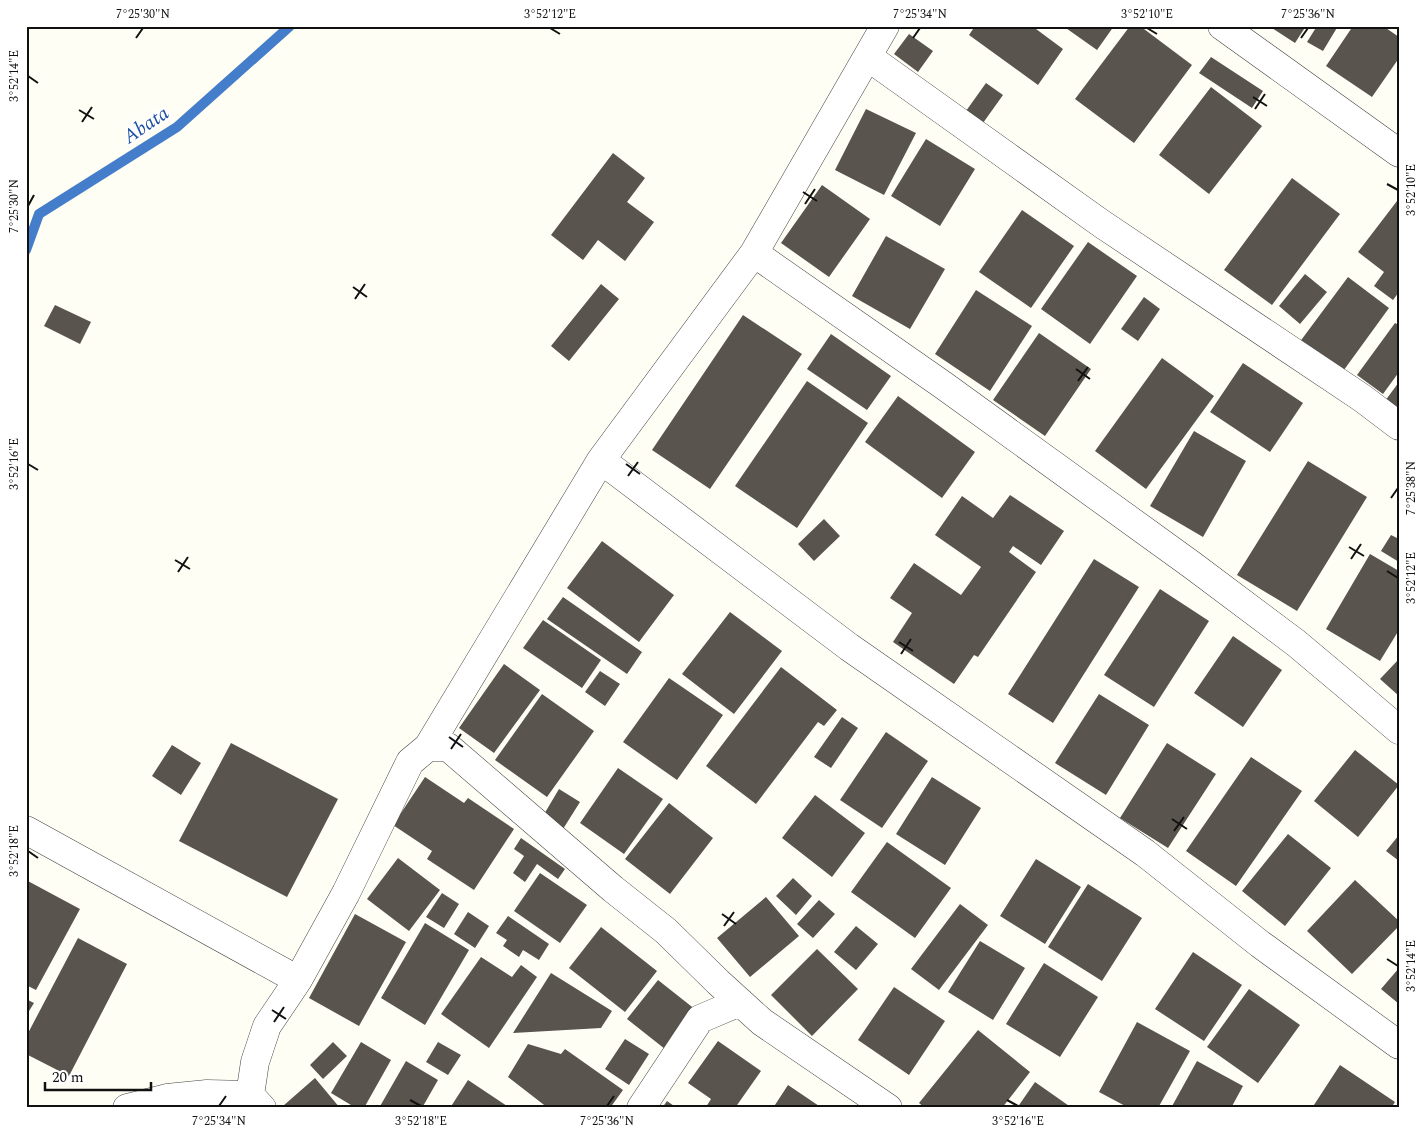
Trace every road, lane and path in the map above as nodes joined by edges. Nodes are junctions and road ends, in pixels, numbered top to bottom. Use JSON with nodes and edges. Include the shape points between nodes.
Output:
{"nodes":[{"id":1,"x":885,"y":26,"type":"edge"},
{"id":2,"x":1222,"y":26,"type":"edge"},
{"id":3,"x":868,"y":57,"type":"junction"},
{"id":4,"x":1399,"y":154,"type":"edge"},
{"id":5,"x":754,"y":253,"type":"junction"},
{"id":6,"x":1399,"y":426,"type":"edge"},
{"id":7,"x":601,"y":460,"type":"junction"},
{"id":8,"x":1399,"y":730,"type":"edge"},
{"id":9,"x":428,"y":747,"type":"junction"},
{"id":10,"x":26,"y":830,"type":"edge"},
{"id":11,"x":298,"y":980,"type":"junction"},
{"id":12,"x":740,"y":1002,"type":"junction"},
{"id":13,"x":1399,"y":1045,"type":"edge"},
{"id":14,"x":256,"y":1101,"type":"edge"},
{"id":15,"x":127,"y":1108,"type":"edge"},
{"id":16,"x":642,"y":1108,"type":"edge"},
{"id":17,"x":888,"y":1108,"type":"edge"}],
"edges":[{"from":1,"to":3,"type":"street"},
{"from":2,"to":4,"type":"street"},
{"from":3,"to":5,"type":"street"},
{"from":3,"to":6,"type":"street","via":[[1102,224]]},
{"from":5,"to":7,"type":"street"},
{"from":5,"to":8,"type":"street","via":[[1192,565],[1296,643]]},
{"from":7,"to":9,"type":"street"},
{"from":7,"to":13,"type":"street","via":[[849,648],[1145,853],[1260,944]]},
{"from":9,"to":11,"type":"street","via":[[410,762],[346,893]]},
{"from":9,"to":12,"type":"street","via":[[448,747],[666,931]]},
{"from":10,"to":11,"type":"street"},
{"from":11,"to":14,"type":"street","via":[[267,1026],[255,1062]]},
{"from":12,"to":16,"type":"street","via":[[700,1019]]},
{"from":12,"to":17,"type":"street","via":[[762,1022]]},
{"from":14,"to":15,"type":"street","via":[[207,1094],[167,1098]]}]}
